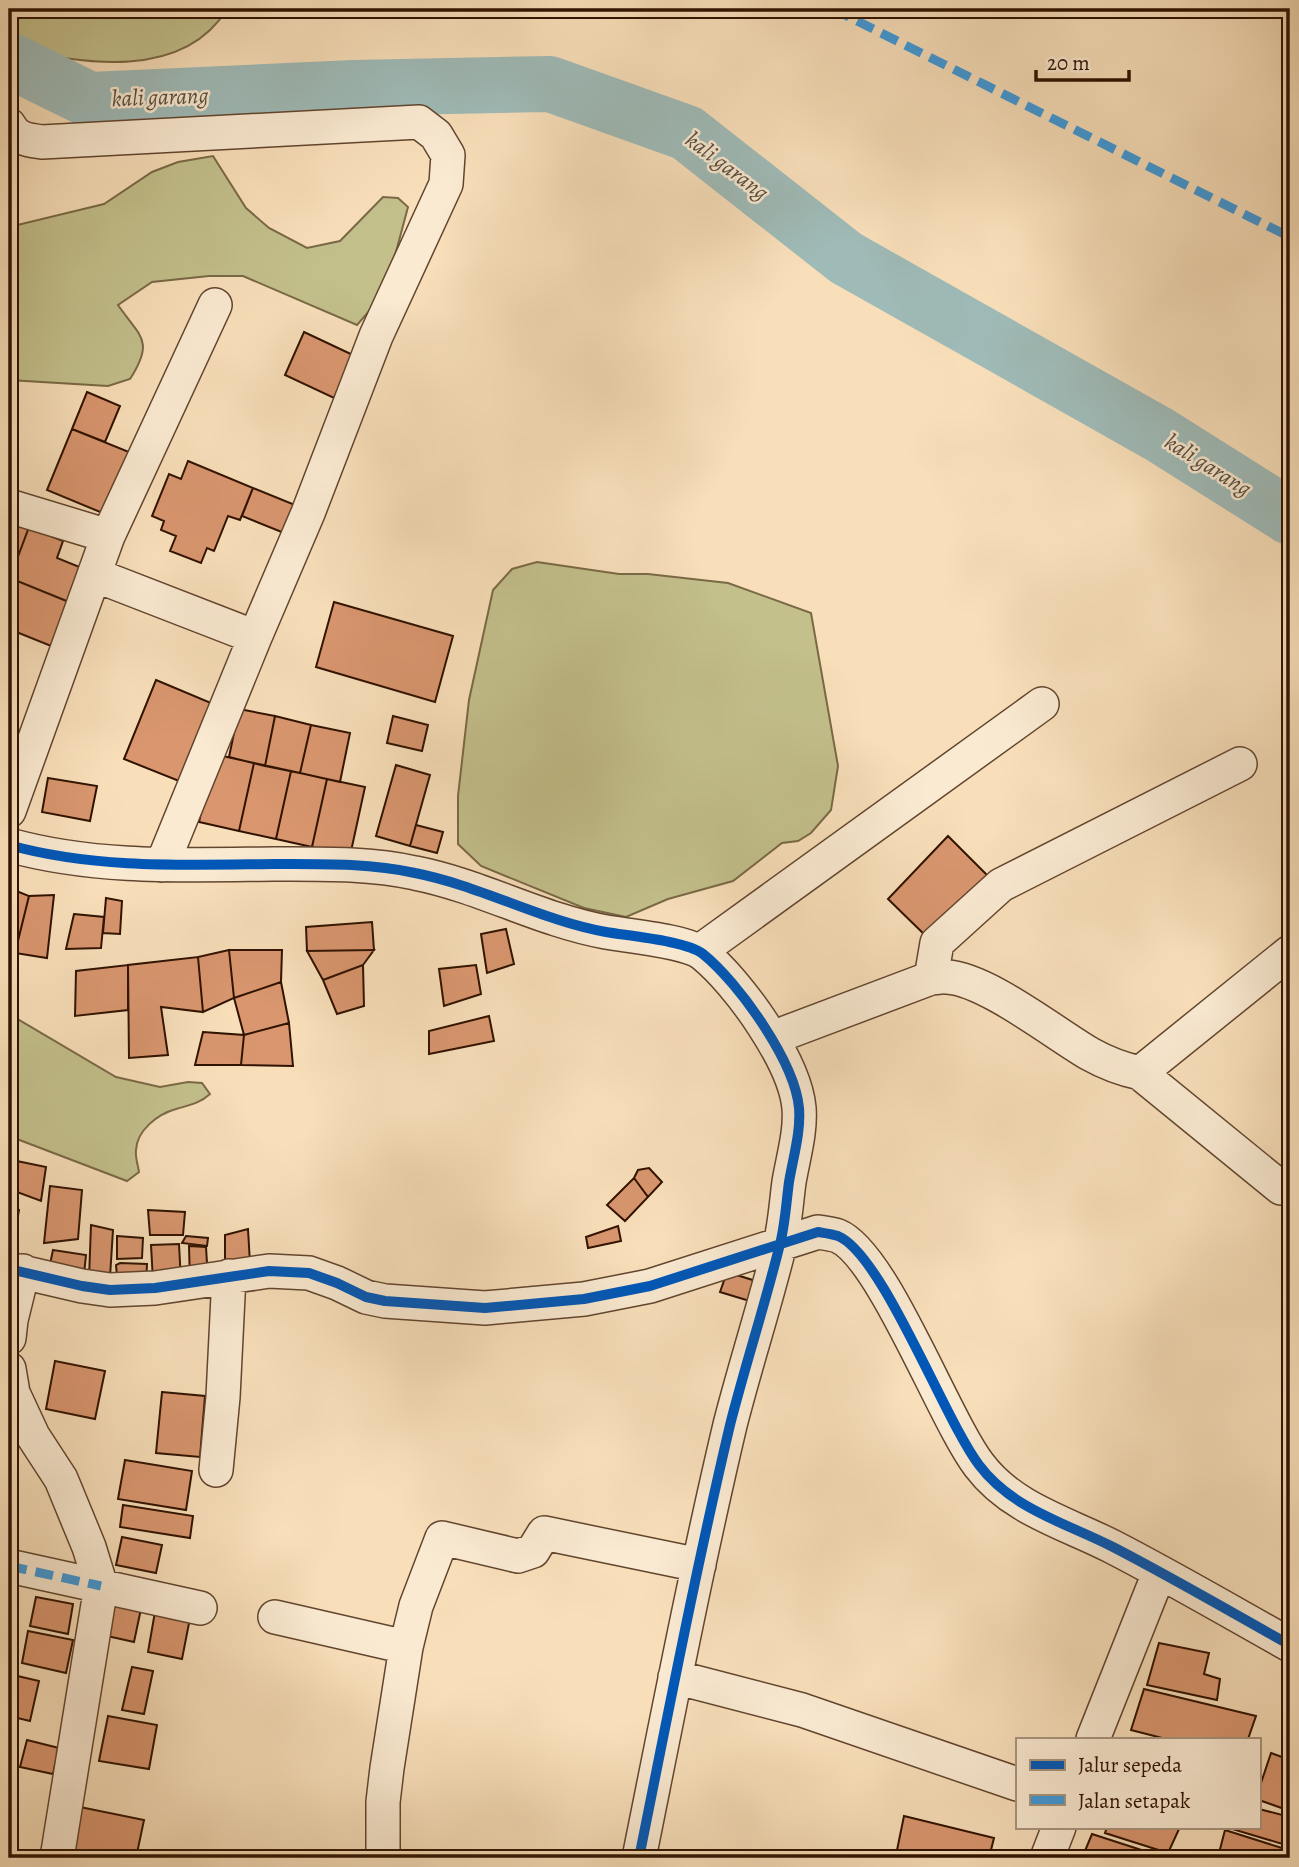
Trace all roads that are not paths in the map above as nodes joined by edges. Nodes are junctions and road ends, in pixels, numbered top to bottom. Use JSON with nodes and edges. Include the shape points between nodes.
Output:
{"nodes":[{"id":1,"x":9,"y":125,"type":"edge"},
{"id":2,"x":215,"y":305,"type":"dead end"},
{"id":3,"x":9,"y":506,"type":"edge"},
{"id":4,"x":108,"y":536,"type":"junction"},
{"id":5,"x":95,"y":575,"type":"junction"},
{"id":6,"x":255,"y":637,"type":"junction"},
{"id":7,"x":1042,"y":704,"type":"dead end"},
{"id":8,"x":1240,"y":764,"type":"dead end"},
{"id":9,"x":9,"y":811,"type":"edge"},
{"id":10,"x":9,"y":845,"type":"edge"},
{"id":11,"x":162,"y":865,"type":"junction"},
{"id":12,"x":700,"y":951,"type":"junction"},
{"id":13,"x":1290,"y":952,"type":"edge"},
{"id":14,"x":931,"y":978,"type":"junction"},
{"id":15,"x":772,"y":1038,"type":"junction"},
{"id":16,"x":1140,"y":1073,"type":"junction"},
{"id":17,"x":1281,"y":1188,"type":"dead end"},
{"id":18,"x":780,"y":1244,"type":"junction"},
{"id":19,"x":16,"y":1270,"type":"edge"},
{"id":20,"x":229,"y":1276,"type":"junction"},
{"id":21,"x":9,"y":1338,"type":"edge"},
{"id":22,"x":9,"y":1369,"type":"edge"},
{"id":23,"x":216,"y":1470,"type":"dead end"},
{"id":24,"x":699,"y":1565,"type":"junction"},
{"id":25,"x":9,"y":1566,"type":"edge"},
{"id":26,"x":1159,"y":1573,"type":"junction"},
{"id":27,"x":102,"y":1586,"type":"junction"},
{"id":28,"x":200,"y":1608,"type":"dead end"},
{"id":29,"x":275,"y":1617,"type":"dead end"},
{"id":30,"x":1290,"y":1645,"type":"edge"},
{"id":31,"x":406,"y":1647,"type":"junction"},
{"id":32,"x":675,"y":1677,"type":"junction"},
{"id":33,"x":1093,"y":1738,"type":"edge"},
{"id":34,"x":1016,"y":1784,"type":"edge"},
{"id":35,"x":1059,"y":1828,"type":"edge"},
{"id":36,"x":57,"y":1858,"type":"edge"},
{"id":37,"x":383,"y":1858,"type":"edge"},
{"id":38,"x":639,"y":1858,"type":"edge"},
{"id":39,"x":1047,"y":1858,"type":"edge"}],
"edges":[{"from":1,"to":6,"type":"street","via":[[24,140],[41,142],[419,122],[436,135],[448,155],[446,184],[376,337],[309,513]]},
{"from":2,"to":4,"type":"street"},
{"from":3,"to":4,"type":"street"},
{"from":4,"to":5,"type":"street"},
{"from":5,"to":6,"type":"street"},
{"from":5,"to":9,"type":"street"},
{"from":6,"to":11,"type":"street"},
{"from":7,"to":12,"type":"street"},
{"from":8,"to":14,"type":"street","via":[[1001,885],[937,943]]},
{"from":10,"to":11,"type":"street","via":[[99,861]]},
{"from":11,"to":12,"type":"street","via":[[310,864],[413,872],[574,925]]},
{"from":12,"to":15,"type":"street"},
{"from":13,"to":16,"type":"street"},
{"from":14,"to":15,"type":"street"},
{"from":14,"to":16,"type":"street","via":[[972,983],[1091,1055]]},
{"from":15,"to":18,"type":"street","via":[[793,1081],[799,1108]]},
{"from":16,"to":17,"type":"street"},
{"from":18,"to":20,"type":"street","via":[[650,1286],[485,1308],[385,1301],[309,1273]]},
{"from":18,"to":24,"type":"street","via":[[753,1335]]},
{"from":18,"to":26,"type":"street","via":[[818,1232],[840,1236],[881,1284],[962,1441],[986,1474],[1023,1505]]},
{"from":19,"to":20,"type":"street","via":[[110,1290],[167,1287]]},
{"from":19,"to":21,"type":"street"},
{"from":20,"to":23,"type":"street"},
{"from":22,"to":27,"type":"street","via":[[13,1393],[61,1479]]},
{"from":24,"to":31,"type":"street","via":[[544,1533],[533,1551],[518,1556],[442,1538]]},
{"from":24,"to":32,"type":"street"},
{"from":25,"to":27,"type":"street"},
{"from":26,"to":30,"type":"street"},
{"from":26,"to":33,"type":"street"},
{"from":27,"to":28,"type":"street"},
{"from":27,"to":36,"type":"street"},
{"from":29,"to":31,"type":"street"},
{"from":31,"to":37,"type":"street","via":[[383,1802]]},
{"from":32,"to":34,"type":"street","via":[[802,1710]]},
{"from":32,"to":38,"type":"street"},
{"from":35,"to":39,"type":"street"}]}
